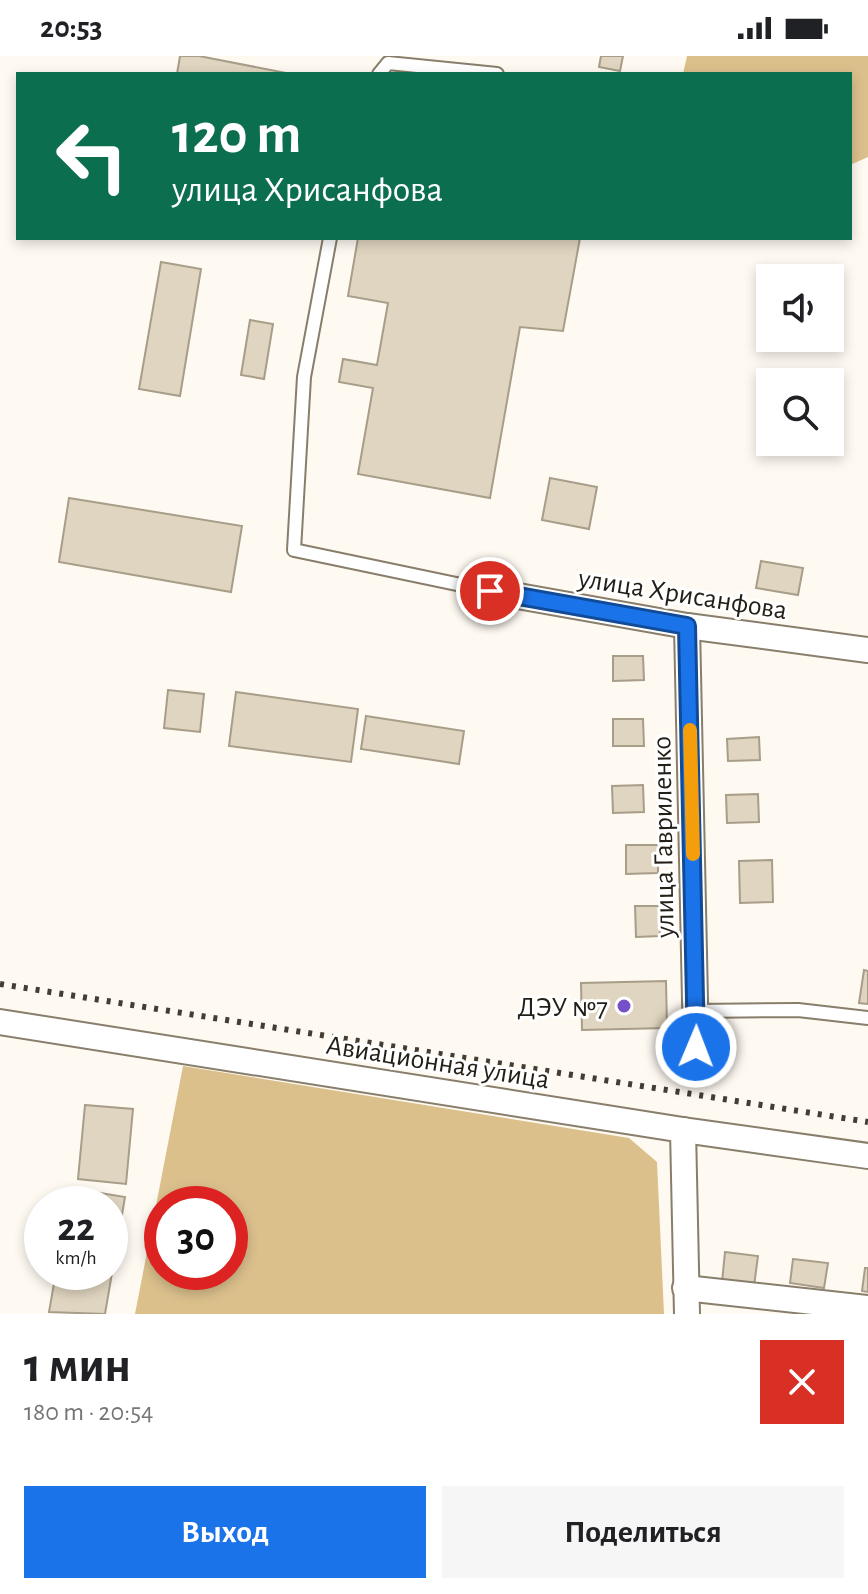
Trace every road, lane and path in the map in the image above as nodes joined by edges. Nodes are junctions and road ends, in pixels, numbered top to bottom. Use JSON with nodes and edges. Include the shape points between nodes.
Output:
{"nodes":[{"id":1,"x":386,"y":60,"type":"edge"},
{"id":2,"x":481,"y":72,"type":"edge"},
{"id":3,"x":330,"y":240,"type":"edge"},
{"id":4,"x":490,"y":591,"type":"joint"},
{"id":5,"x":687,"y":626,"type":"junction"},
{"id":6,"x":868,"y":650,"type":"edge"},
{"id":7,"x":696,"y":1011,"type":"junction"},
{"id":8,"x":868,"y":1018,"type":"edge"},
{"id":9,"x":0,"y":1022,"type":"edge"},
{"id":10,"x":696,"y":1047,"type":"dead end"},
{"id":11,"x":683,"y":1130,"type":"junction"},
{"id":12,"x":868,"y":1156,"type":"edge"},
{"id":13,"x":685,"y":1288,"type":"junction"},
{"id":14,"x":868,"y":1308,"type":"edge"},
{"id":15,"x":687,"y":1314,"type":"edge"}],
"edges":[{"from":1,"to":2,"type":"lane"},
{"from":3,"to":4,"type":"lane","via":[[304,377],[294,550]]},
{"from":4,"to":5,"type":"street","name":"улица Хрисанфова"},
{"from":5,"to":6,"type":"street","name":"улица Хрисанфова"},
{"from":5,"to":7,"type":"street","name":"улица Гавриленко"},
{"from":7,"to":8,"type":"lane","via":[[798,1010]]},
{"from":7,"to":10,"type":"street","name":"улица Гавриленко"},
{"from":9,"to":11,"type":"street","name":"Авиационная улица"},
{"from":11,"to":12,"type":"street","name":"Авиационная улица"},
{"from":11,"to":13,"type":"street"},
{"from":13,"to":14,"type":"street"},
{"from":13,"to":15,"type":"street"}]}
